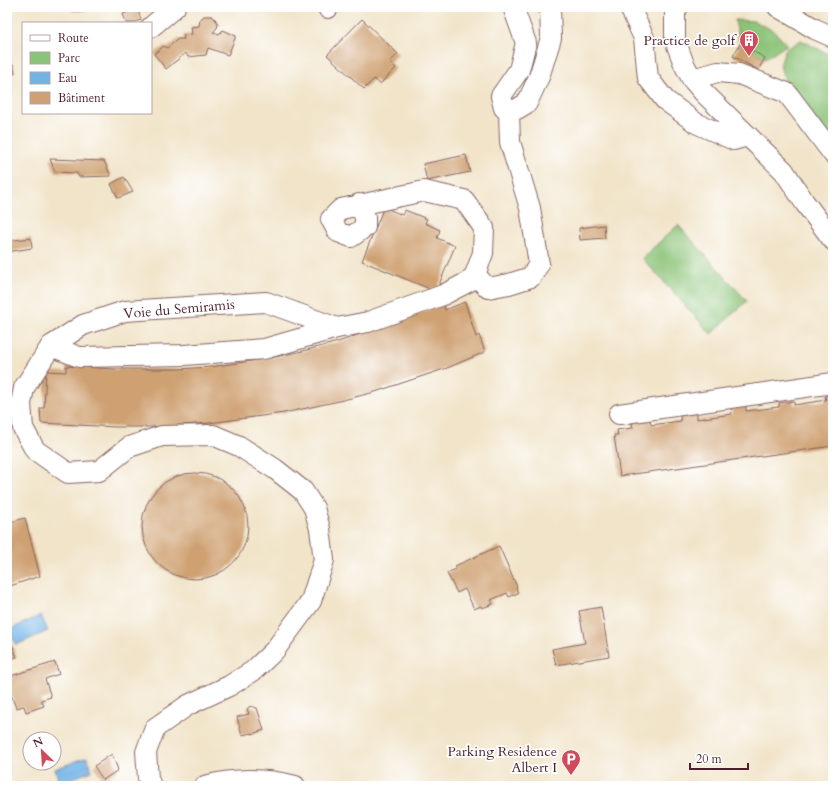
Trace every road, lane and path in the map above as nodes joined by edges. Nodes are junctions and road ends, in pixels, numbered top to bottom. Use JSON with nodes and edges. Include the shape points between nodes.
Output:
{"nodes":[{"id":1,"x":175,"y":7,"type":"edge"},
{"id":2,"x":513,"y":7,"type":"edge"},
{"id":3,"x":550,"y":7,"type":"edge"},
{"id":4,"x":629,"y":7,"type":"edge"},
{"id":5,"x":678,"y":7,"type":"edge"},
{"id":6,"x":778,"y":7,"type":"edge"},
{"id":7,"x":152,"y":26,"type":"edge"},
{"id":8,"x":833,"y":37,"type":"edge"},
{"id":9,"x":692,"y":79,"type":"junction"},
{"id":10,"x":510,"y":112,"type":"junction"},
{"id":11,"x":748,"y":136,"type":"junction"},
{"id":12,"x":833,"y":154,"type":"edge"},
{"id":13,"x":359,"y":204,"type":"dead end"},
{"id":14,"x":833,"y":240,"type":"edge"},
{"id":15,"x":475,"y":275,"type":"junction"},
{"id":16,"x":337,"y":328,"type":"junction"},
{"id":17,"x":51,"y":346,"type":"junction"},
{"id":18,"x":833,"y":383,"type":"edge"},
{"id":19,"x":619,"y":414,"type":"dead end"},
{"id":20,"x":151,"y":786,"type":"edge"},
{"id":21,"x":205,"y":786,"type":"edge"},
{"id":22,"x":295,"y":786,"type":"edge"}],
"edges":[{"from":1,"to":7,"type":"street"},
{"from":2,"to":10,"type":"street","via":[[526,43],[519,70],[501,96],[504,108]]},
{"from":3,"to":10,"type":"street","via":[[551,38],[539,77],[527,103]]},
{"from":4,"to":11,"type":"street","via":[[644,38],[648,78],[665,100],[696,123],[734,140]]},
{"from":5,"to":9,"type":"street","via":[[675,12],[675,40]]},
{"from":6,"to":8,"type":"street"},
{"from":9,"to":11,"type":"street"},
{"from":9,"to":12,"type":"street","via":[[718,72],[739,74],[787,93]]},
{"from":10,"to":15,"type":"street","via":[[510,142],[530,208],[539,264],[531,277],[488,288]]},
{"from":11,"to":14,"type":"street","via":[[784,171]]},
{"from":13,"to":15,"type":"street","via":[[424,191],[464,200],[484,228],[483,253]]},
{"from":15,"to":16,"type":"street","via":[[468,282],[443,295],[368,322]]},
{"from":16,"to":17,"type":"street","via":[[264,349],[184,355],[79,357]]},
{"from":16,"to":17,"type":"street","name":"Voie du Semiramis","via":[[266,302],[125,311],[83,325]]},
{"from":17,"to":20,"type":"street","name":"Voie du Semiramis","via":[[24,388],[21,404],[23,428],[35,450],[68,473],[99,471],[129,447],[162,436],[212,435],[239,446],[303,491],[314,508],[320,529],[324,560],[311,602],[274,650],[253,671],[229,686],[188,705],[155,728],[146,752]]},
{"from":18,"to":19,"type":"street"},
{"from":21,"to":22,"type":"street","via":[[239,780],[276,781]]}]}
